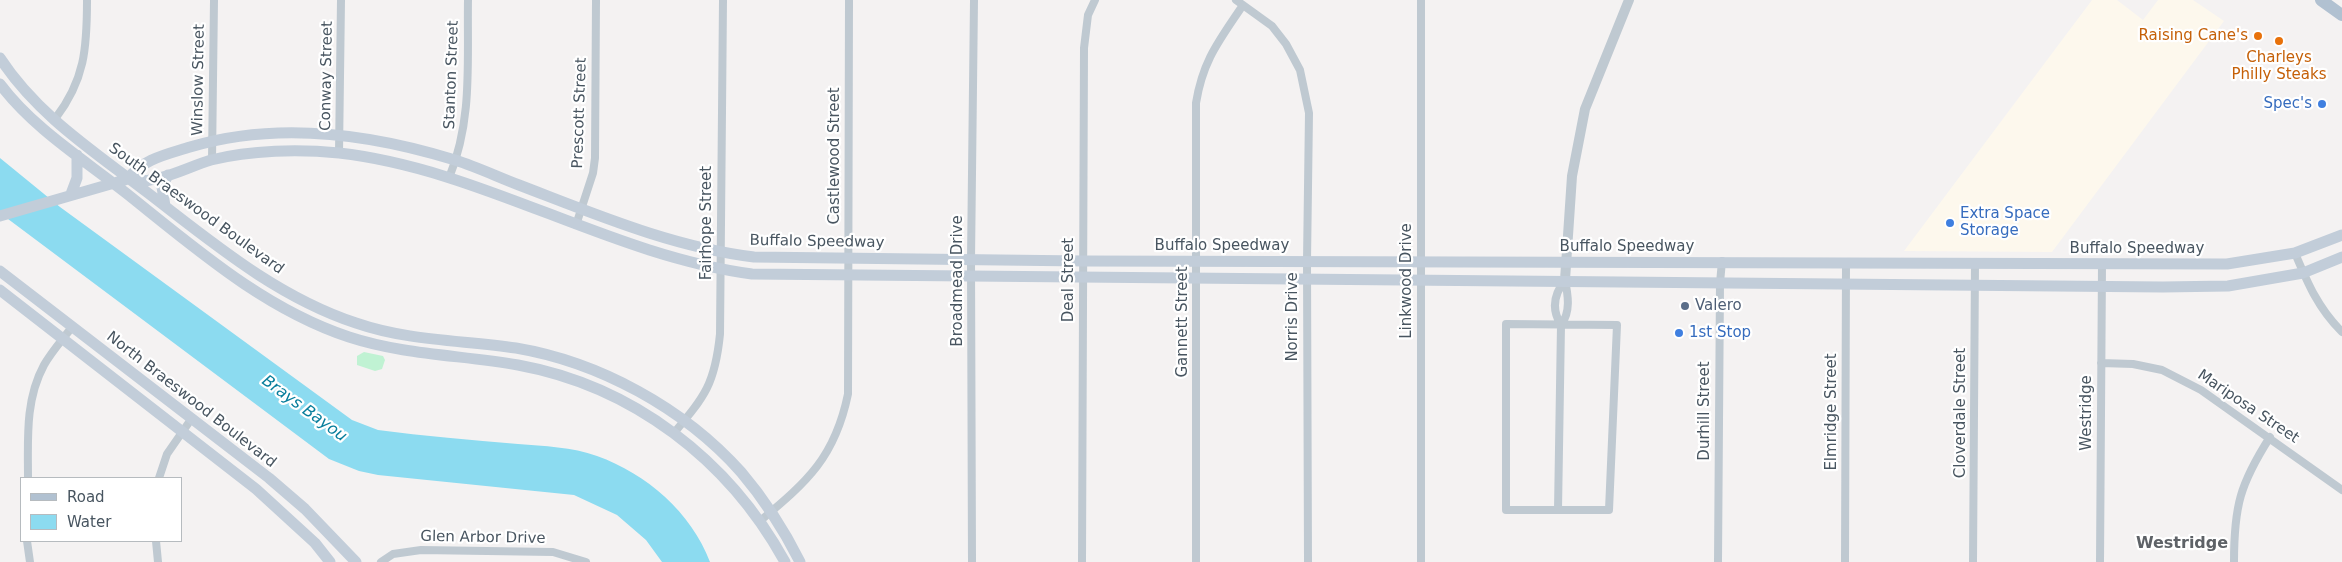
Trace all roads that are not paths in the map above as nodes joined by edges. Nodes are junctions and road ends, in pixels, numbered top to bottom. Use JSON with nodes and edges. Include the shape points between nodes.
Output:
{"nodes":[{"id":1,"x":87,"y":0,"type":"edge"},
{"id":2,"x":214,"y":0,"type":"edge"},
{"id":3,"x":341,"y":0,"type":"edge"},
{"id":4,"x":468,"y":0,"type":"edge"},
{"id":5,"x":596,"y":0,"type":"edge"},
{"id":6,"x":723,"y":0,"type":"edge"},
{"id":7,"x":849,"y":0,"type":"edge"},
{"id":8,"x":974,"y":0,"type":"edge"},
{"id":9,"x":1095,"y":0,"type":"edge"},
{"id":10,"x":1236,"y":0,"type":"edge"},
{"id":11,"x":1421,"y":0,"type":"edge"},
{"id":12,"x":1629,"y":0,"type":"edge"},
{"id":13,"x":2321,"y":0,"type":"edge"},
{"id":14,"x":1243,"y":5,"type":"junction"},
{"id":15,"x":2342,"y":15,"type":"edge"},
{"id":16,"x":0,"y":58,"type":"edge"},
{"id":17,"x":0,"y":84,"type":"edge"},
{"id":18,"x":55,"y":119,"type":"junction"},
{"id":19,"x":340,"y":135,"type":"junction"},
{"id":20,"x":212,"y":140,"type":"junction"},
{"id":21,"x":339,"y":153,"type":"junction"},
{"id":22,"x":77,"y":155,"type":"junction"},
{"id":23,"x":212,"y":160,"type":"junction"},
{"id":24,"x":456,"y":161,"type":"junction"},
{"id":25,"x":168,"y":175,"type":"junction"},
{"id":26,"x":449,"y":178,"type":"junction"},
{"id":27,"x":128,"y":179,"type":"junction"},
{"id":28,"x":112,"y":183,"type":"junction"},
{"id":29,"x":70,"y":194,"type":"junction"},
{"id":30,"x":165,"y":206,"type":"junction"},
{"id":31,"x":582,"y":209,"type":"junction"},
{"id":32,"x":0,"y":216,"type":"edge"},
{"id":33,"x":576,"y":225,"type":"junction"},
{"id":34,"x":2342,"y":235,"type":"edge"},
{"id":35,"x":720,"y":253,"type":"junction"},
{"id":36,"x":2295,"y":253,"type":"junction"},
{"id":37,"x":848,"y":257,"type":"junction"},
{"id":38,"x":2342,"y":257,"type":"edge"},
{"id":39,"x":971,"y":260,"type":"junction"},
{"id":40,"x":1083,"y":261,"type":"junction"},
{"id":41,"x":1196,"y":261,"type":"junction"},
{"id":42,"x":1307,"y":261,"type":"junction"},
{"id":43,"x":1722,"y":261,"type":"junction"},
{"id":44,"x":1421,"y":262,"type":"junction"},
{"id":45,"x":1567,"y":262,"type":"junction"},
{"id":46,"x":1846,"y":262,"type":"junction"},
{"id":47,"x":1975,"y":264,"type":"junction"},
{"id":48,"x":2102,"y":264,"type":"junction"},
{"id":49,"x":720,"y":270,"type":"junction"},
{"id":50,"x":0,"y":271,"type":"edge"},
{"id":51,"x":2303,"y":273,"type":"junction"},
{"id":52,"x":849,"y":275,"type":"junction"},
{"id":53,"x":972,"y":276,"type":"junction"},
{"id":54,"x":1083,"y":278,"type":"junction"},
{"id":55,"x":1196,"y":279,"type":"junction"},
{"id":56,"x":1307,"y":279,"type":"junction"},
{"id":57,"x":1421,"y":279,"type":"junction"},
{"id":58,"x":1565,"y":280,"type":"junction"},
{"id":59,"x":1720,"y":283,"type":"junction"},
{"id":60,"x":1846,"y":284,"type":"junction"},
{"id":61,"x":1975,"y":286,"type":"junction"},
{"id":62,"x":2102,"y":286,"type":"junction"},
{"id":63,"x":0,"y":290,"type":"edge"},
{"id":64,"x":1561,"y":325,"type":"junction"},
{"id":65,"x":72,"y":327,"type":"junction"},
{"id":66,"x":2342,"y":332,"type":"edge"},
{"id":67,"x":62,"y":340,"type":"junction"},
{"id":68,"x":2101,"y":363,"type":"junction"},
{"id":69,"x":192,"y":418,"type":"junction"},
{"id":70,"x":684,"y":421,"type":"junction"},
{"id":71,"x":182,"y":433,"type":"junction"},
{"id":72,"x":674,"y":433,"type":"junction"},
{"id":73,"x":2270,"y":437,"type":"junction"},
{"id":74,"x":28,"y":477,"type":"edge"},
{"id":75,"x":159,"y":477,"type":"edge"},
{"id":76,"x":2342,"y":490,"type":"edge"},
{"id":77,"x":1558,"y":510,"type":"junction"},
{"id":78,"x":771,"y":512,"type":"junction"},
{"id":79,"x":760,"y":521,"type":"junction"},
{"id":80,"x":27,"y":542,"type":"edge"},
{"id":81,"x":156,"y":542,"type":"edge"},
{"id":82,"x":30,"y":562,"type":"edge"},
{"id":83,"x":158,"y":562,"type":"edge"},
{"id":84,"x":330,"y":562,"type":"edge"},
{"id":85,"x":356,"y":562,"type":"edge"},
{"id":86,"x":381,"y":562,"type":"edge"},
{"id":87,"x":586,"y":562,"type":"edge"},
{"id":88,"x":785,"y":562,"type":"edge"},
{"id":89,"x":800,"y":562,"type":"edge"},
{"id":90,"x":972,"y":562,"type":"edge"},
{"id":91,"x":1082,"y":562,"type":"edge"},
{"id":92,"x":1196,"y":562,"type":"edge"},
{"id":93,"x":1308,"y":562,"type":"edge"},
{"id":94,"x":1421,"y":562,"type":"edge"},
{"id":95,"x":1718,"y":562,"type":"edge"},
{"id":96,"x":1845,"y":562,"type":"edge"},
{"id":97,"x":1973,"y":562,"type":"edge"},
{"id":98,"x":2100,"y":562,"type":"edge"},
{"id":99,"x":2234,"y":562,"type":"edge"}],
"edges":[{"from":1,"to":18,"type":"street","via":[[84,64],[76,87]]},
{"from":2,"to":20,"type":"street","name":"Winslow Street"},
{"from":3,"to":19,"type":"street","name":"Conway Street"},
{"from":4,"to":24,"type":"street","name":"Stanton Street","via":[[467,114]]},
{"from":5,"to":31,"type":"street","name":"Prescott Street","via":[[593,173]]},
{"from":6,"to":35,"type":"street","name":"Fairhope Street"},
{"from":7,"to":37,"type":"street","name":"Castlewood Street"},
{"from":8,"to":39,"type":"street","name":"Broadmead Drive"},
{"from":9,"to":40,"type":"street","name":"Deal Street","via":[[1088,15],[1084,48]]},
{"from":10,"to":14,"type":"street","name":"Norris Drive"},
{"from":11,"to":44,"type":"street","name":"Linkwood Drive"},
{"from":12,"to":45,"type":"street","via":[[1585,109],[1572,176]]},
{"from":13,"to":15,"type":"main road"},
{"from":14,"to":41,"type":"street","name":"Gannett Street","via":[[1211,51],[1200,78],[1196,103]]},
{"from":14,"to":42,"type":"street","name":"Norris Drive","via":[[1272,26],[1300,70],[1309,113]]},
{"from":16,"to":18,"type":"main road","name":"South Braeswood Boulevard","via":[[32,100]]},
{"from":17,"to":22,"type":"main road","name":"South Braeswood Boulevard","via":[[20,107]]},
{"from":18,"to":27,"type":"main road","name":"South Braeswood Boulevard"},
{"from":19,"to":20,"type":"main road","name":"Buffalo Speedway","via":[[299,133]]},
{"from":19,"to":21,"type":"street","name":"Conway Street"},
{"from":19,"to":24,"type":"main road","name":"Buffalo Speedway","via":[[370,139]]},
{"from":20,"to":23,"type":"street","name":"Winslow Street"},
{"from":20,"to":27,"type":"main road","name":"Buffalo Speedway","via":[[156,158],[135,169]]},
{"from":21,"to":23,"type":"main road","name":"Buffalo Speedway","via":[[289,151]]},
{"from":21,"to":26,"type":"main road","name":"Buffalo Speedway"},
{"from":22,"to":28,"type":"main road","name":"South Braeswood Boulevard"},
{"from":22,"to":29,"type":"main road","via":[[77,178]]},
{"from":23,"to":25,"type":"main road","name":"Buffalo Speedway"},
{"from":24,"to":26,"type":"street","name":"Stanton Street"},
{"from":24,"to":31,"type":"main road","name":"Buffalo Speedway"},
{"from":25,"to":27,"type":"main road","name":"Buffalo Speedway","via":[[150,181]]},
{"from":25,"to":30,"type":"main road","via":[[162,186]]},
{"from":26,"to":33,"type":"main road","name":"Buffalo Speedway"},
{"from":27,"to":28,"type":"main road","name":"Buffalo Speedway"},
{"from":27,"to":30,"type":"main road","name":"South Braeswood Boulevard"},
{"from":28,"to":29,"type":"main road","name":"Buffalo Speedway"},
{"from":28,"to":72,"type":"main road","name":"South Braeswood Boulevard","via":[[256,293],[312,323],[377,346],[557,374],[625,401]]},
{"from":29,"to":32,"type":"main road","name":"Buffalo Speedway"},
{"from":30,"to":70,"type":"main road","name":"South Braeswood Boulevard","via":[[273,285],[334,316],[391,333],[428,340],[516,348],[566,360],[627,386]]},
{"from":31,"to":33,"type":"street","name":"Prescott Street"},
{"from":31,"to":35,"type":"main road","name":"Buffalo Speedway","via":[[644,232]]},
{"from":33,"to":49,"type":"main road","name":"Buffalo Speedway","via":[[639,248]]},
{"from":34,"to":36,"type":"main road","name":"Buffalo Speedway"},
{"from":35,"to":37,"type":"main road","name":"Buffalo Speedway"},
{"from":35,"to":49,"type":"street","name":"Fairhope Street"},
{"from":36,"to":48,"type":"main road","name":"Buffalo Speedway","via":[[2227,264]]},
{"from":36,"to":51,"type":"street"},
{"from":37,"to":39,"type":"main road","name":"Buffalo Speedway"},
{"from":37,"to":52,"type":"street","name":"Castlewood Street"},
{"from":38,"to":51,"type":"main road","name":"Buffalo Speedway"},
{"from":39,"to":40,"type":"main road","name":"Buffalo Speedway"},
{"from":39,"to":53,"type":"street","name":"Broadmead Drive"},
{"from":40,"to":41,"type":"main road","name":"Buffalo Speedway"},
{"from":40,"to":54,"type":"street","name":"Deal Street"},
{"from":41,"to":42,"type":"main road","name":"Buffalo Speedway"},
{"from":41,"to":55,"type":"street","name":"Gannett Street"},
{"from":42,"to":44,"type":"main road","name":"Buffalo Speedway"},
{"from":42,"to":56,"type":"street","name":"Norris Drive"},
{"from":43,"to":45,"type":"main road","name":"Buffalo Speedway"},
{"from":43,"to":46,"type":"main road","name":"Buffalo Speedway"},
{"from":43,"to":59,"type":"street","name":"Durhill Street"},
{"from":44,"to":45,"type":"main road","name":"Buffalo Speedway"},
{"from":44,"to":57,"type":"street","name":"Linkwood Drive"},
{"from":45,"to":58,"type":"street"},
{"from":46,"to":47,"type":"main road","name":"Buffalo Speedway"},
{"from":46,"to":60,"type":"street","name":"Elmridge Street"},
{"from":47,"to":48,"type":"main road","name":"Buffalo Speedway"},
{"from":47,"to":61,"type":"street","name":"Cloverdale Street"},
{"from":48,"to":62,"type":"street","name":"Westridge"},
{"from":49,"to":52,"type":"main road","name":"Buffalo Speedway","via":[[752,274]]},
{"from":49,"to":70,"type":"street","name":"Fairhope Street","via":[[720,334],[714,372],[700,403]]},
{"from":50,"to":65,"type":"main road","name":"North Braeswood Boulevard"},
{"from":51,"to":62,"type":"main road","name":"Buffalo Speedway","via":[[2228,286]]},
{"from":51,"to":66,"type":"street","via":[[2324,314]]},
{"from":52,"to":53,"type":"main road","name":"Buffalo Speedway"},
{"from":52,"to":78,"type":"street","name":"Castlewood Street","via":[[848,394],[843,417],[835,440],[822,461],[802,486]]},
{"from":53,"to":54,"type":"main road","name":"Buffalo Speedway"},
{"from":53,"to":90,"type":"street","name":"Broadmead Drive"},
{"from":54,"to":55,"type":"main road","name":"Buffalo Speedway"},
{"from":54,"to":91,"type":"street","name":"Deal Street"},
{"from":55,"to":56,"type":"main road","name":"Buffalo Speedway"},
{"from":55,"to":92,"type":"street","name":"Gannett Street"},
{"from":56,"to":57,"type":"main road","name":"Buffalo Speedway"},
{"from":56,"to":93,"type":"street","name":"Norris Drive"},
{"from":57,"to":58,"type":"main road","name":"Buffalo Speedway"},
{"from":57,"to":94,"type":"street","name":"Linkwood Drive"},
{"from":58,"to":59,"type":"main road","name":"Buffalo Speedway"},
{"from":58,"to":64,"type":"street","via":[[1567,316]]},
{"from":58,"to":64,"type":"street","via":[[1556,292],[1555,316]]},
{"from":59,"to":60,"type":"main road","name":"Buffalo Speedway"},
{"from":59,"to":95,"type":"street","name":"Durhill Street"},
{"from":60,"to":61,"type":"main road","name":"Buffalo Speedway"},
{"from":60,"to":96,"type":"street","name":"Elmridge Street"},
{"from":61,"to":62,"type":"main road","name":"Buffalo Speedway"},
{"from":61,"to":97,"type":"street","name":"Cloverdale Street"},
{"from":62,"to":68,"type":"street","name":"Westridge"},
{"from":63,"to":67,"type":"main road","name":"North Braeswood Boulevard"},
{"from":64,"to":77,"type":"street"},
{"from":64,"to":77,"type":"street","via":[[1617,325],[1609,510]]},
{"from":64,"to":77,"type":"street","via":[[1506,324],[1506,510]]},
{"from":65,"to":67,"type":"street"},
{"from":65,"to":69,"type":"main road","name":"North Braeswood Boulevard"},
{"from":67,"to":71,"type":"main road","name":"North Braeswood Boulevard"},
{"from":67,"to":74,"type":"street","via":[[40,373],[32,397],[28,422]]},
{"from":68,"to":73,"type":"street","name":"Mariposa Street","via":[[2133,364],[2162,370],[2201,390]]},
{"from":68,"to":98,"type":"street","name":"Westridge"},
{"from":69,"to":71,"type":"street"},
{"from":69,"to":85,"type":"main road","name":"North Braeswood Boulevard","via":[[305,509]]},
{"from":70,"to":72,"type":"street","name":"Fairhope Street"},
{"from":70,"to":78,"type":"main road","name":"South Braeswood Boulevard","via":[[740,471]]},
{"from":71,"to":75,"type":"street","via":[[167,454]]},
{"from":71,"to":84,"type":"main road","name":"North Braeswood Boulevard","via":[[256,489],[315,543]]},
{"from":72,"to":79,"type":"main road","name":"South Braeswood Boulevard","via":[[721,472]]},
{"from":73,"to":76,"type":"street","name":"Mariposa Street"},
{"from":73,"to":99,"type":"street","via":[[2248,471],[2238,501]]},
{"from":78,"to":79,"type":"street","name":"Castlewood Street"},
{"from":78,"to":89,"type":"main road","name":"South Braeswood Boulevard"},
{"from":79,"to":88,"type":"main road","name":"South Braeswood Boulevard"},
{"from":80,"to":82,"type":"street"},
{"from":81,"to":83,"type":"street"},
{"from":86,"to":87,"type":"street","name":"Glen Arbor Drive","via":[[393,554],[421,550],[553,552]]}]}
